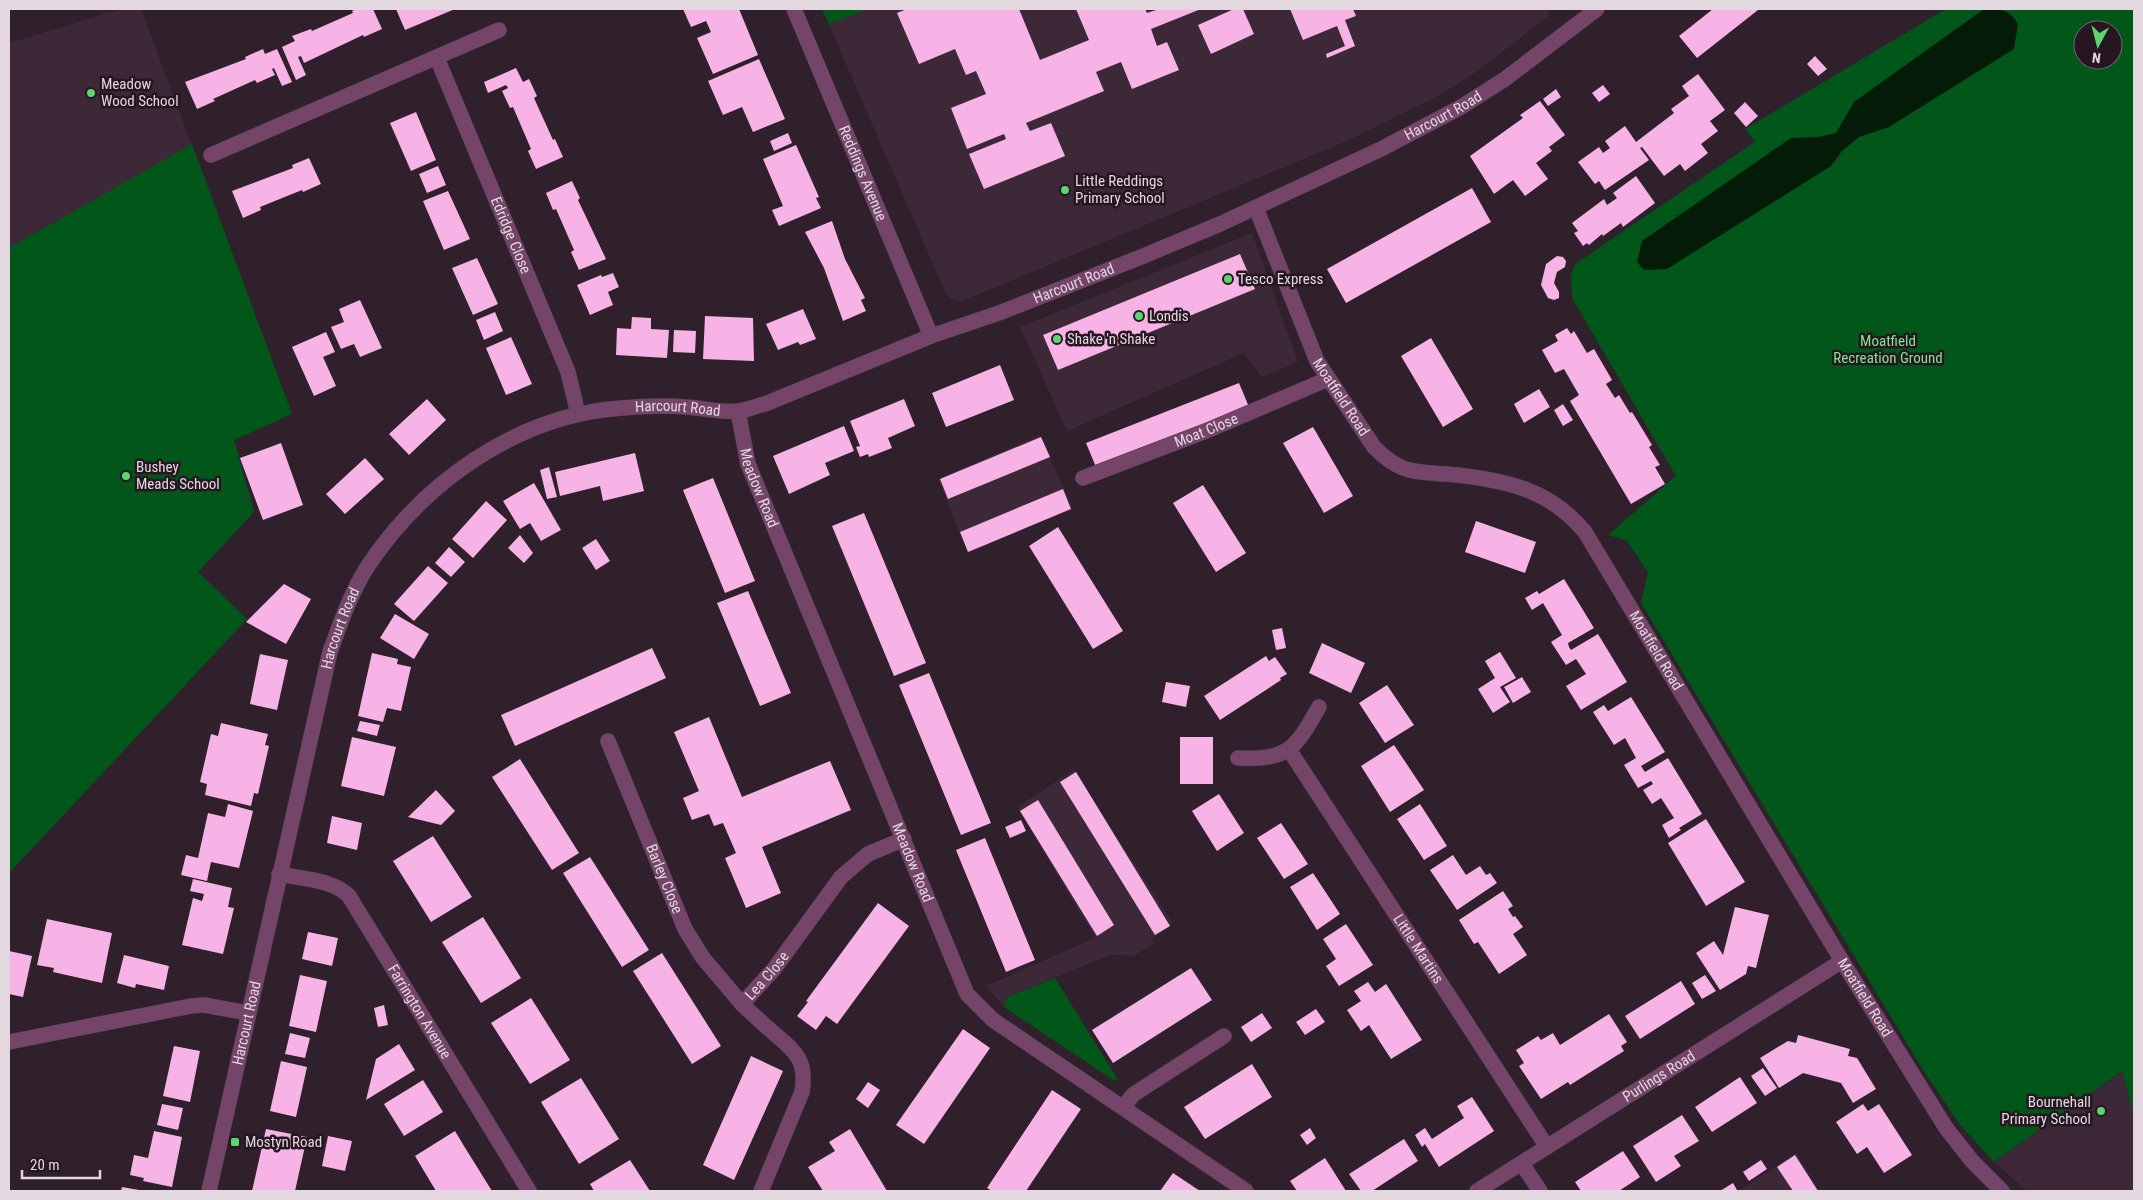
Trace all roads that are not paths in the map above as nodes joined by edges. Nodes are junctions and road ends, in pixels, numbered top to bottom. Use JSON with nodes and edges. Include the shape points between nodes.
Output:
{"nodes":[{"id":1,"x":794,"y":9,"type":"edge"},
{"id":2,"x":1597,"y":9,"type":"edge"},
{"id":3,"x":499,"y":30,"type":"dead end"},
{"id":4,"x":437,"y":58,"type":"junction"},
{"id":5,"x":211,"y":155,"type":"dead end"},
{"id":6,"x":1256,"y":208,"type":"junction"},
{"id":7,"x":931,"y":336,"type":"junction"},
{"id":8,"x":1328,"y":379,"type":"junction"},
{"id":9,"x":738,"y":411,"type":"junction"},
{"id":10,"x":578,"y":414,"type":"junction"},
{"id":11,"x":1083,"y":478,"type":"dead end"},
{"id":12,"x":1319,"y":707,"type":"dead end"},
{"id":13,"x":608,"y":741,"type":"dead end"},
{"id":14,"x":1290,"y":751,"type":"junction"},
{"id":15,"x":1238,"y":758,"type":"dead end"},
{"id":16,"x":904,"y":839,"type":"junction"},
{"id":17,"x":279,"y":874,"type":"junction"},
{"id":18,"x":1842,"y":961,"type":"junction"},
{"id":19,"x":742,"y":1004,"type":"junction"},
{"id":20,"x":248,"y":1013,"type":"junction"},
{"id":21,"x":1224,"y":1036,"type":"dead end"},
{"id":22,"x":9,"y":1042,"type":"edge"},
{"id":23,"x":1123,"y":1107,"type":"junction"},
{"id":24,"x":1548,"y":1147,"type":"junction"},
{"id":25,"x":1522,"y":1164,"type":"junction"},
{"id":26,"x":1993,"y":1188,"type":"edge"},
{"id":27,"x":209,"y":1191,"type":"edge"},
{"id":28,"x":529,"y":1191,"type":"edge"},
{"id":29,"x":761,"y":1191,"type":"edge"},
{"id":30,"x":1246,"y":1191,"type":"edge"},
{"id":31,"x":1477,"y":1191,"type":"edge"},
{"id":32,"x":1540,"y":1191,"type":"edge"}],
"edges":[{"from":1,"to":7,"type":"street","name":"Reddings Avenue"},
{"from":2,"to":6,"type":"street","name":"Harcourt Road","via":[[1513,74],[1461,107]]},
{"from":3,"to":4,"type":"street"},
{"from":4,"to":5,"type":"street"},
{"from":4,"to":10,"type":"street","name":"Edridge Close","via":[[568,372]]},
{"from":6,"to":7,"type":"street","name":"Harcourt Road","via":[[999,313]]},
{"from":6,"to":8,"type":"street","name":"Moatfield Road","via":[[1317,361]]},
{"from":7,"to":9,"type":"street","name":"Harcourt Road","via":[[764,404]]},
{"from":8,"to":11,"type":"street","name":"Moat Close","via":[[1206,431]]},
{"from":8,"to":18,"type":"street","name":"Moatfield Road","via":[[1374,447],[1394,465],[1413,472],[1513,485],[1548,498],[1570,513],[1585,532]]},
{"from":9,"to":10,"type":"street","name":"Harcourt Road","via":[[662,406]]},
{"from":9,"to":16,"type":"street","name":"Meadow Road","via":[[748,464]]},
{"from":10,"to":17,"type":"street","name":"Harcourt Road","via":[[503,443],[470,462],[400,524],[366,570],[346,608],[330,652]]},
{"from":12,"to":14,"type":"street"},
{"from":13,"to":19,"type":"street","name":"Barley Close","via":[[685,929],[703,958]]},
{"from":14,"to":15,"type":"street","via":[[1256,759]]},
{"from":14,"to":24,"type":"street","name":"Little Martins"},
{"from":16,"to":19,"type":"street","name":"Lea Close","via":[[868,854],[841,877],[774,969]]},
{"from":16,"to":23,"type":"street","name":"Meadow Road","via":[[968,994],[993,1020]]},
{"from":17,"to":20,"type":"street","name":"Harcourt Road"},
{"from":17,"to":28,"type":"street","name":"Farrington Avenue","via":[[331,884],[349,896]]},
{"from":18,"to":24,"type":"street","name":"Purlings Road"},
{"from":18,"to":26,"type":"street","name":"Moatfield Road","via":[[1946,1128]]},
{"from":19,"to":29,"type":"street","name":"Lea Close","via":[[793,1048],[804,1074],[802,1092]]},
{"from":20,"to":22,"type":"street","via":[[204,1005],[191,1006]]},
{"from":20,"to":27,"type":"street","name":"Harcourt Road"},
{"from":21,"to":23,"type":"street","via":[[1134,1094]]},
{"from":23,"to":30,"type":"street","name":"Meadow Road"},
{"from":24,"to":25,"type":"street","name":"Purlings Road"},
{"from":25,"to":31,"type":"street","name":"Purlings Road"},
{"from":25,"to":32,"type":"street"}]}
